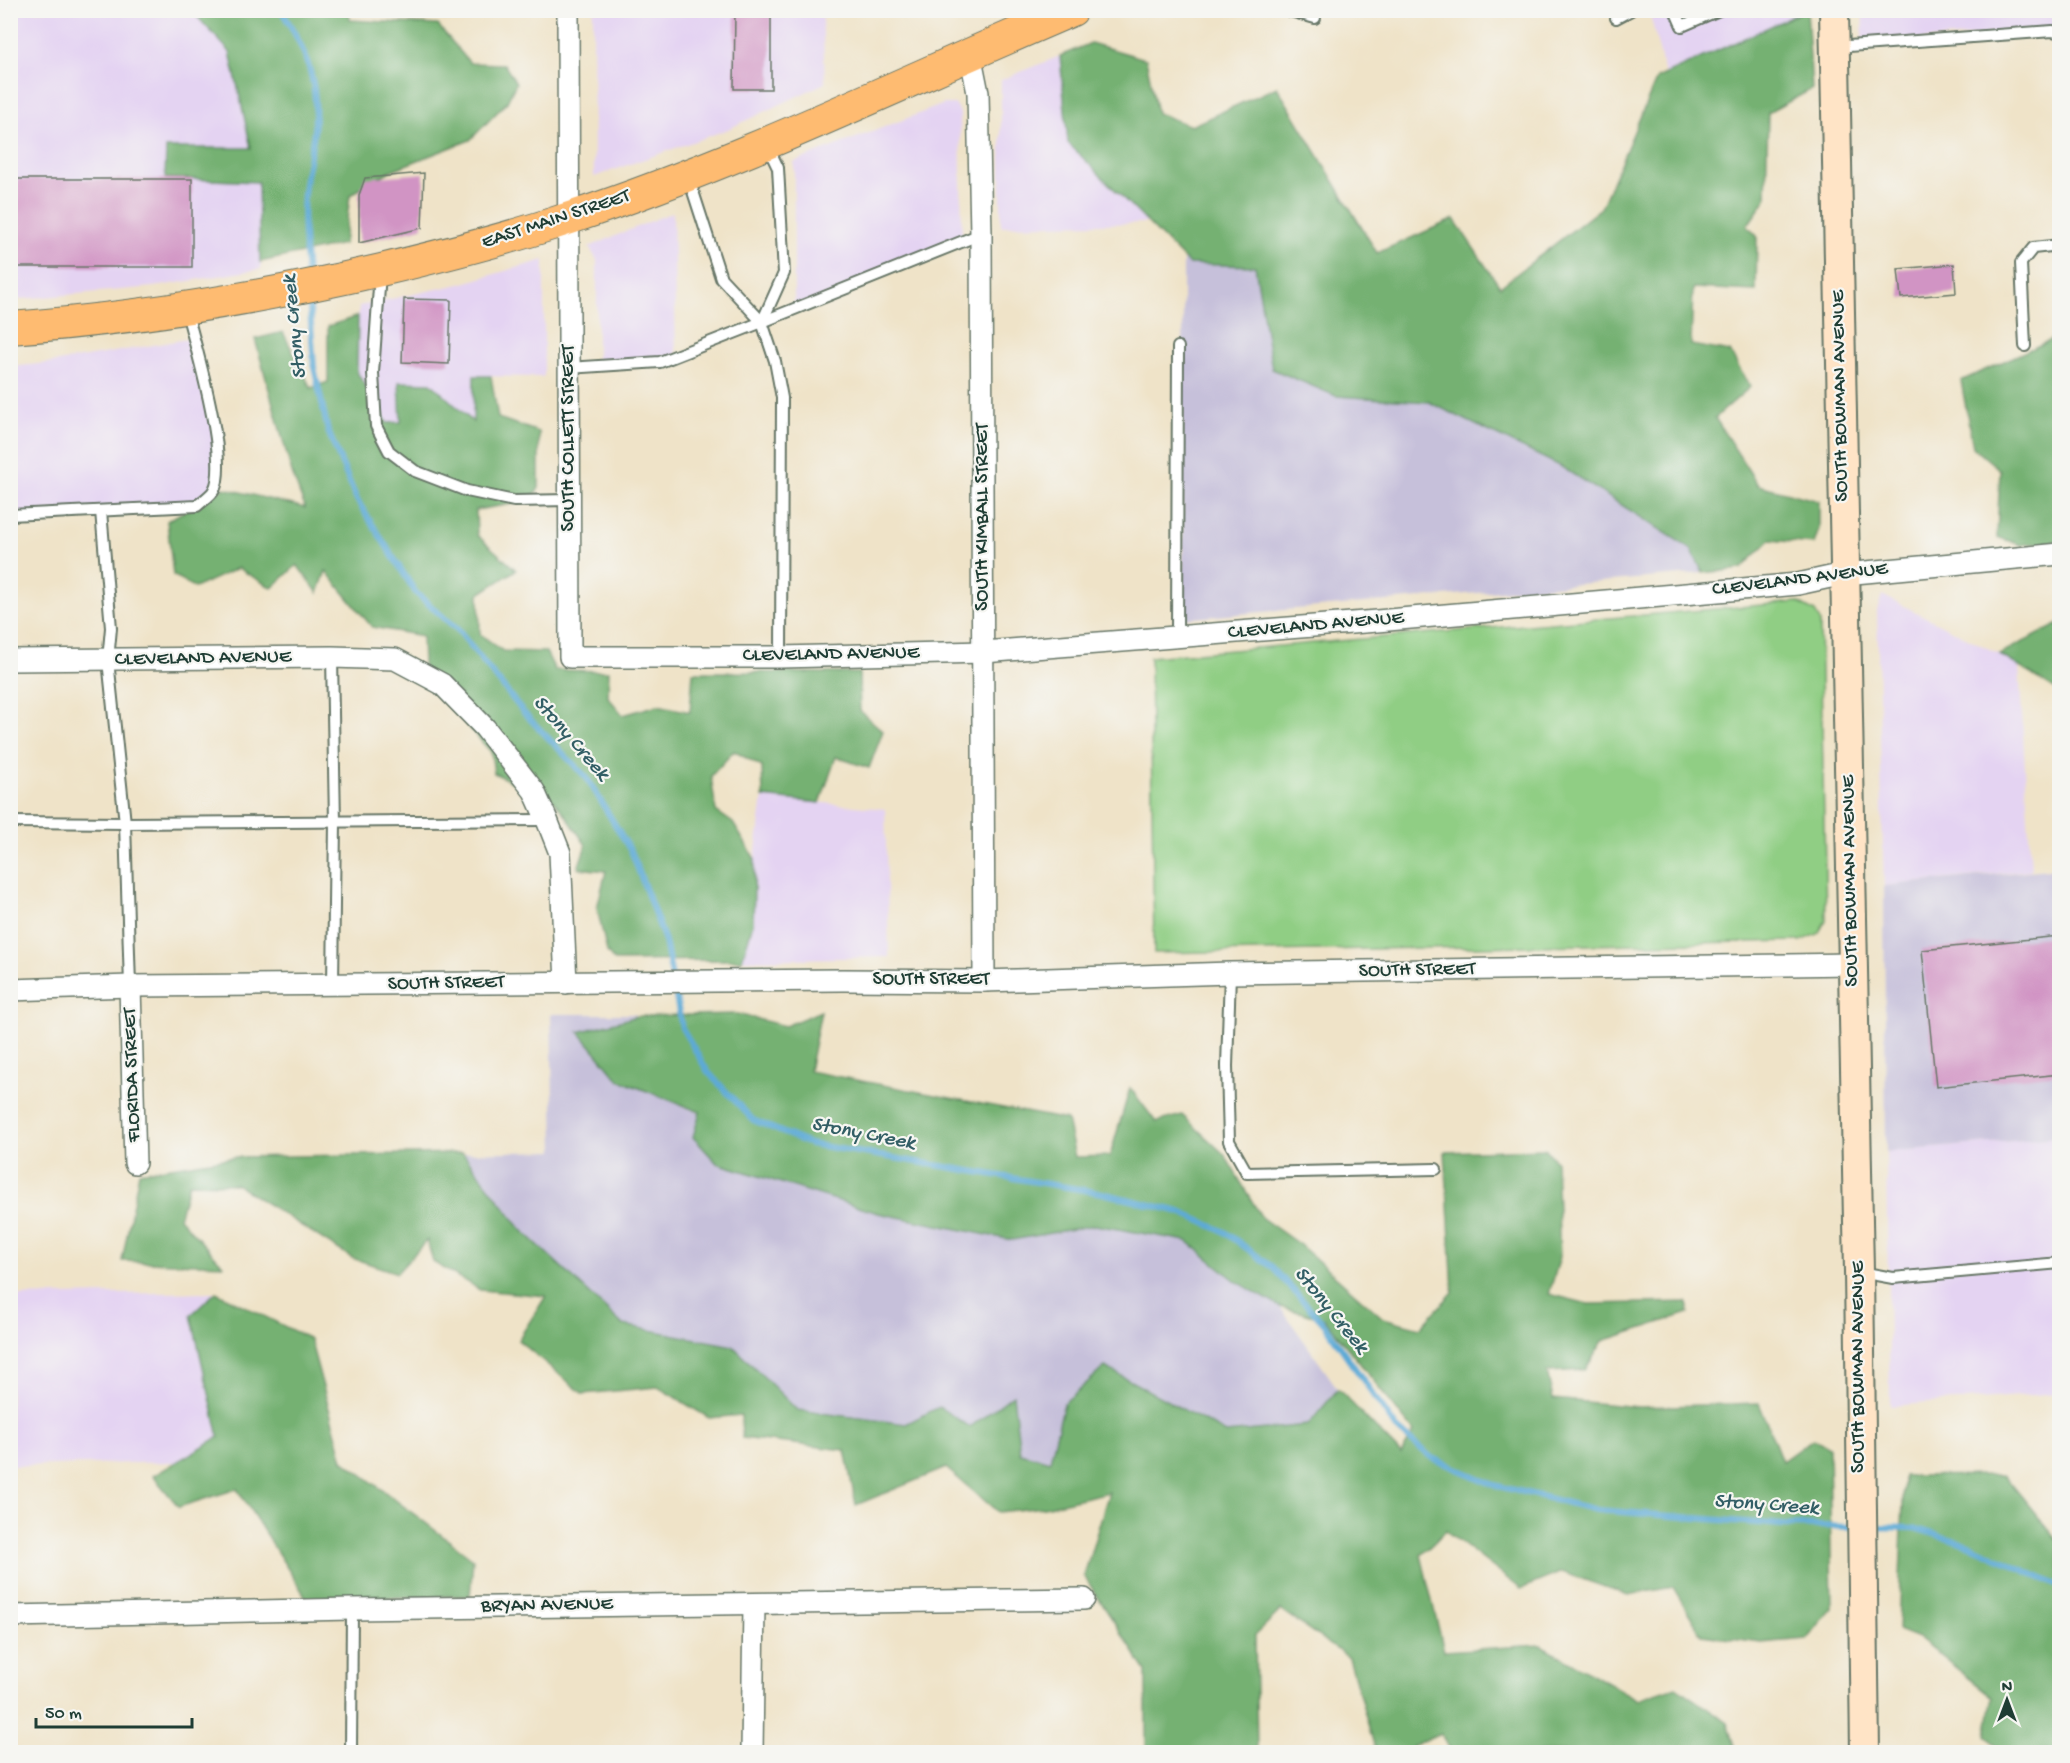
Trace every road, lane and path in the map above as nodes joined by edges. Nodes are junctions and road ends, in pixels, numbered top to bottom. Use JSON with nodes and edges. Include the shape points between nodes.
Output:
{"nodes":[{"id":1,"x":568,"y":10,"type":"edge"},
{"id":2,"x":1072,"y":10,"type":"edge"},
{"id":3,"x":1287,"y":10,"type":"edge"},
{"id":4,"x":1631,"y":10,"type":"edge"},
{"id":5,"x":1675,"y":10,"type":"edge"},
{"id":6,"x":1719,"y":10,"type":"edge"},
{"id":7,"x":1834,"y":10,"type":"edge"},
{"id":8,"x":1699,"y":14,"type":"edge"},
{"id":9,"x":1315,"y":18,"type":"dead end"},
{"id":10,"x":1616,"y":18,"type":"dead end"},
{"id":11,"x":2060,"y":33,"type":"edge"},
{"id":12,"x":1834,"y":47,"type":"junction"},
{"id":13,"x":970,"y":53,"type":"junction"},
{"id":14,"x":767,"y":143,"type":"junction"},
{"id":15,"x":688,"y":175,"type":"junction"},
{"id":16,"x":569,"y":219,"type":"junction"},
{"id":17,"x":981,"y":234,"type":"junction"},
{"id":18,"x":2060,"y":245,"type":"edge"},
{"id":19,"x":379,"y":270,"type":"junction"},
{"id":20,"x":186,"y":309,"type":"junction"},
{"id":21,"x":762,"y":322,"type":"junction"},
{"id":22,"x":10,"y":328,"type":"edge"},
{"id":23,"x":2025,"y":346,"type":"dead end"},
{"id":24,"x":1178,"y":347,"type":"dead end"},
{"id":25,"x":568,"y":368,"type":"junction"},
{"id":26,"x":569,"y":500,"type":"junction"},
{"id":27,"x":101,"y":512,"type":"junction"},
{"id":28,"x":10,"y":515,"type":"edge"},
{"id":29,"x":2060,"y":554,"type":"edge"},
{"id":30,"x":1844,"y":574,"type":"junction"},
{"id":31,"x":1177,"y":637,"type":"junction"},
{"id":32,"x":984,"y":652,"type":"junction"},
{"id":33,"x":332,"y":657,"type":"junction"},
{"id":34,"x":570,"y":657,"type":"joint"},
{"id":35,"x":781,"y":657,"type":"junction"},
{"id":36,"x":10,"y":660,"type":"edge"},
{"id":37,"x":108,"y":660,"type":"junction"},
{"id":38,"x":547,"y":820,"type":"junction"},
{"id":39,"x":10,"y":822,"type":"edge"},
{"id":40,"x":335,"y":822,"type":"junction"},
{"id":41,"x":125,"y":823,"type":"junction"},
{"id":42,"x":1852,"y":964,"type":"junction"},
{"id":43,"x":1230,"y":974,"type":"junction"},
{"id":44,"x":984,"y":981,"type":"junction"},
{"id":45,"x":566,"y":983,"type":"junction"},
{"id":46,"x":333,"y":985,"type":"junction"},
{"id":47,"x":130,"y":986,"type":"junction"},
{"id":48,"x":10,"y":990,"type":"edge"},
{"id":49,"x":135,"y":1164,"type":"dead end"},
{"id":50,"x":1436,"y":1169,"type":"dead end"},
{"id":51,"x":2060,"y":1263,"type":"edge"},
{"id":52,"x":1859,"y":1271,"type":"junction"},
{"id":53,"x":1084,"y":1599,"type":"dead end"},
{"id":54,"x":754,"y":1604,"type":"junction"},
{"id":55,"x":352,"y":1609,"type":"junction"},
{"id":56,"x":10,"y":1616,"type":"edge"},
{"id":57,"x":351,"y":1752,"type":"edge"},
{"id":58,"x":752,"y":1752,"type":"edge"},
{"id":59,"x":1865,"y":1752,"type":"edge"}],
"edges":[{"from":1,"to":16,"type":"street","name":"SOUTH COLLETT STREET"},
{"from":2,"to":13,"type":"main road","name":"EAST MAIN STREET"},
{"from":3,"to":9,"type":"lane"},
{"from":4,"to":10,"type":"lane"},
{"from":5,"to":8,"type":"lane","via":[[1682,26]]},
{"from":6,"to":8,"type":"lane"},
{"from":7,"to":12,"type":"main road","name":"SOUTH BOWMAN AVENUE"},
{"from":11,"to":12,"type":"lane"},
{"from":12,"to":30,"type":"main road","name":"SOUTH BOWMAN AVENUE"},
{"from":13,"to":14,"type":"main road","name":"EAST MAIN STREET"},
{"from":13,"to":17,"type":"street","name":"SOUTH KIMBALL STREET","via":[[978,93]]},
{"from":14,"to":15,"type":"main road","name":"EAST MAIN STREET"},
{"from":14,"to":21,"type":"lane","via":[[778,168],[784,273]]},
{"from":15,"to":16,"type":"main road","name":"EAST MAIN STREET"},
{"from":15,"to":21,"type":"lane","via":[[721,278]]},
{"from":16,"to":19,"type":"main road","name":"EAST MAIN STREET"},
{"from":16,"to":25,"type":"street","name":"SOUTH COLLETT STREET"},
{"from":17,"to":21,"type":"lane"},
{"from":17,"to":32,"type":"street","name":"SOUTH KIMBALL STREET"},
{"from":18,"to":23,"type":"lane","via":[[2033,248],[2021,263]]},
{"from":19,"to":20,"type":"main road","name":"EAST MAIN STREET"},
{"from":19,"to":26,"type":"lane","via":[[373,373],[376,426],[389,451],[416,471],[467,491],[514,501]]},
{"from":20,"to":22,"type":"main road","name":"EAST MAIN STREET"},
{"from":20,"to":27,"type":"lane","via":[[214,425],[218,464],[214,490],[197,506]]},
{"from":21,"to":25,"type":"lane","via":[[660,362]]},
{"from":21,"to":35,"type":"lane","via":[[782,398]]},
{"from":24,"to":31,"type":"lane"},
{"from":25,"to":26,"type":"street","name":"SOUTH COLLETT STREET"},
{"from":26,"to":34,"type":"street","name":"SOUTH COLLETT STREET"},
{"from":27,"to":28,"type":"lane"},
{"from":27,"to":37,"type":"lane","via":[[111,628]]},
{"from":29,"to":30,"type":"street","name":"CLEVELAND AVENUE"},
{"from":30,"to":31,"type":"street","name":"CLEVELAND AVENUE","via":[[1798,584]]},
{"from":30,"to":42,"type":"main road","name":"SOUTH BOWMAN AVENUE"},
{"from":31,"to":32,"type":"street","name":"CLEVELAND AVENUE"},
{"from":32,"to":35,"type":"street","name":"CLEVELAND AVENUE"},
{"from":32,"to":44,"type":"street","name":"SOUTH KIMBALL STREET"},
{"from":33,"to":37,"type":"street","name":"CLEVELAND AVENUE"},
{"from":33,"to":38,"type":"street","name":"CLEVELAND AVENUE","via":[[395,659],[442,684],[485,728],[534,791]]},
{"from":33,"to":40,"type":"lane"},
{"from":34,"to":35,"type":"street","name":"CLEVELAND AVENUE"},
{"from":36,"to":37,"type":"street","name":"CLEVELAND AVENUE"},
{"from":37,"to":41,"type":"lane"},
{"from":38,"to":40,"type":"lane"},
{"from":38,"to":45,"type":"street","via":[[560,854]]},
{"from":39,"to":41,"type":"lane"},
{"from":40,"to":41,"type":"lane"},
{"from":40,"to":46,"type":"lane"},
{"from":41,"to":47,"type":"lane"},
{"from":42,"to":43,"type":"street","name":"SOUTH STREET"},
{"from":42,"to":52,"type":"main road","name":"SOUTH BOWMAN AVENUE"},
{"from":43,"to":44,"type":"street","name":"SOUTH STREET"},
{"from":43,"to":50,"type":"lane","via":[[1229,1141],[1247,1173]]},
{"from":44,"to":45,"type":"street","name":"SOUTH STREET"},
{"from":45,"to":46,"type":"street","name":"SOUTH STREET"},
{"from":46,"to":47,"type":"street","name":"SOUTH STREET"},
{"from":47,"to":48,"type":"street","name":"SOUTH STREET"},
{"from":47,"to":49,"type":"street","name":"FLORIDA STREET"},
{"from":51,"to":52,"type":"lane","via":[[1893,1278]]},
{"from":52,"to":59,"type":"main road","name":"SOUTH BOWMAN AVENUE"},
{"from":53,"to":54,"type":"street","name":"BRYAN AVENUE"},
{"from":54,"to":55,"type":"street","name":"BRYAN AVENUE"},
{"from":54,"to":58,"type":"street"},
{"from":55,"to":56,"type":"street","name":"BRYAN AVENUE"},
{"from":55,"to":57,"type":"lane"}]}
